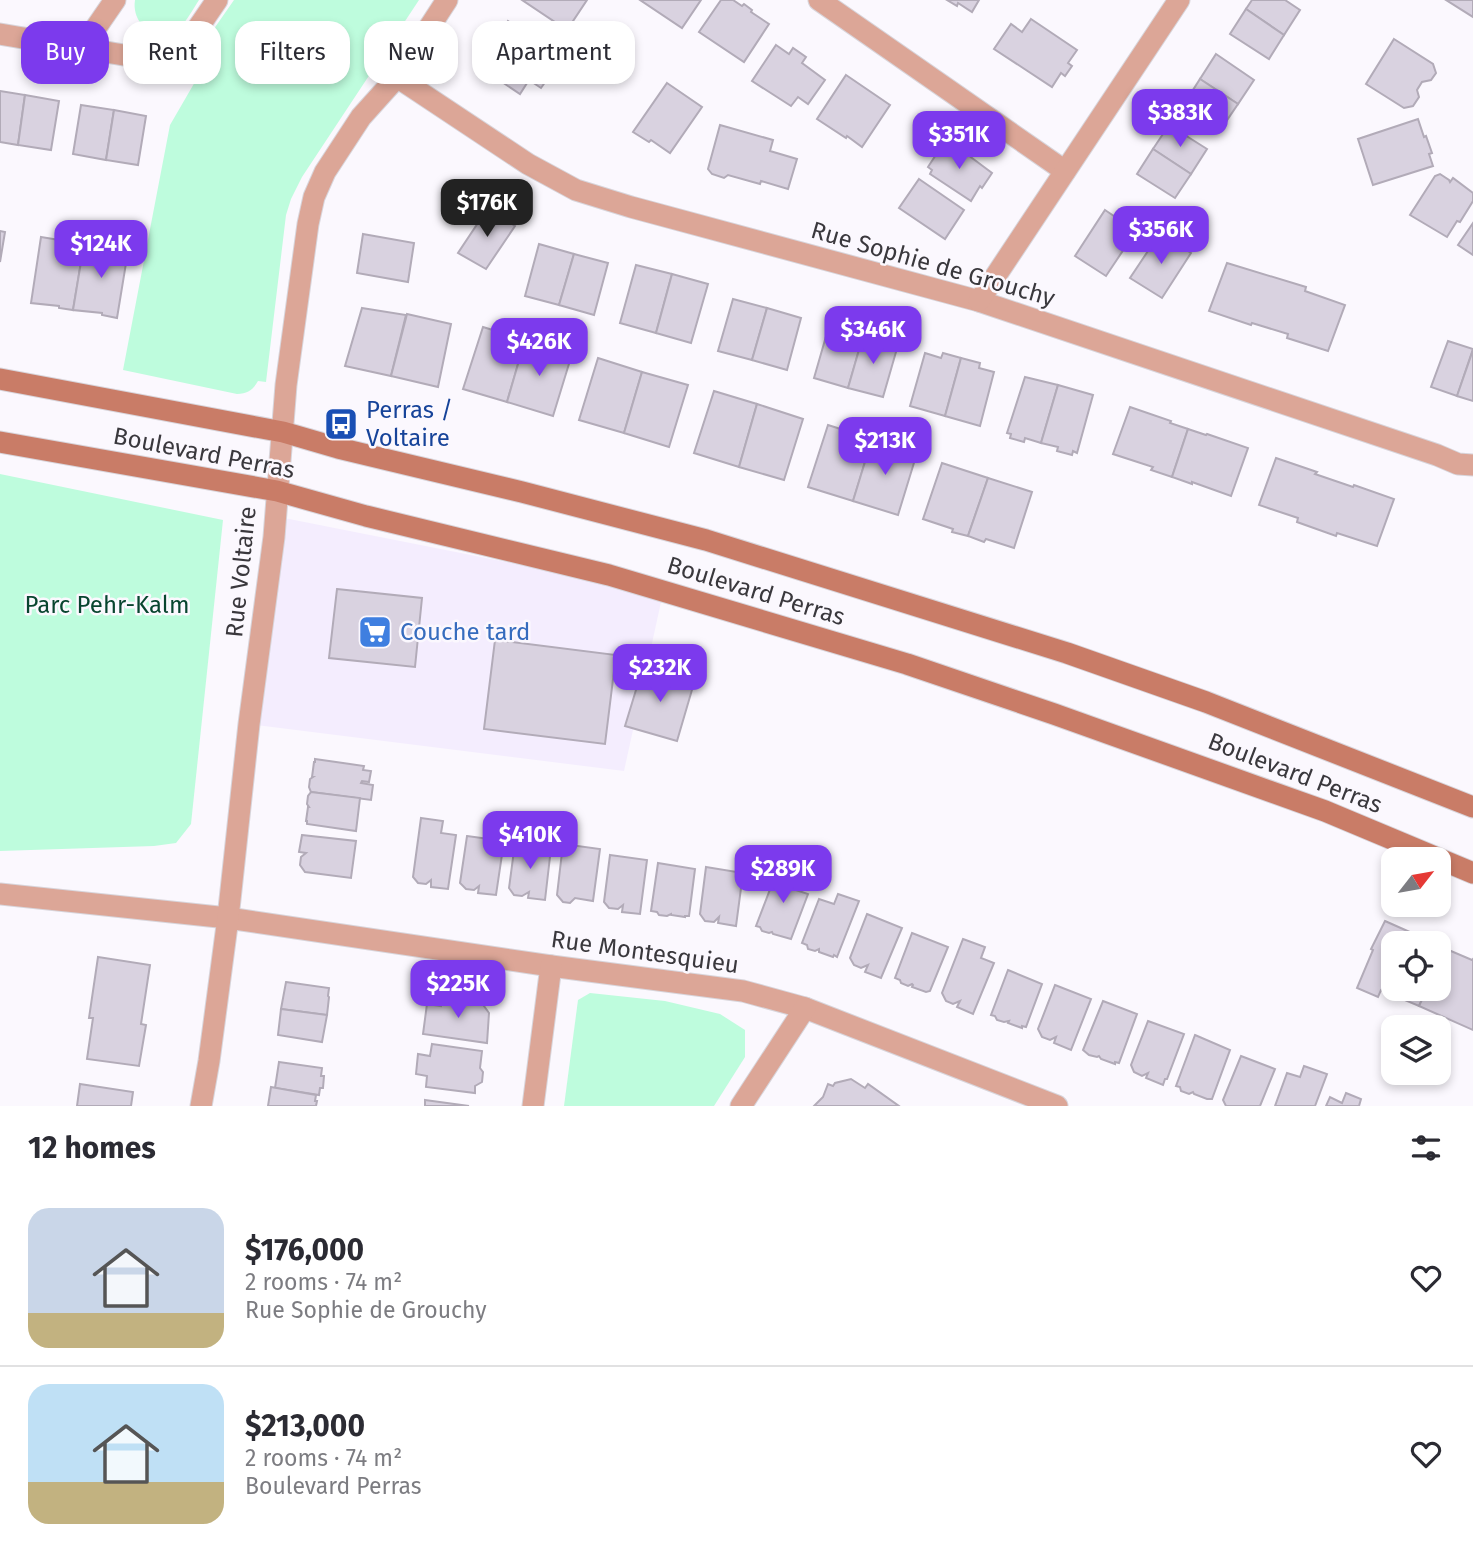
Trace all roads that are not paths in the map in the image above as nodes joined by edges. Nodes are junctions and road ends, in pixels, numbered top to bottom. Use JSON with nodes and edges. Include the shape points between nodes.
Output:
{"nodes":[{"id":1,"x":115,"y":0,"type":"edge"},
{"id":2,"x":218,"y":0,"type":"edge"},
{"id":3,"x":447,"y":0,"type":"edge"},
{"id":4,"x":819,"y":0,"type":"edge"},
{"id":5,"x":1179,"y":0,"type":"edge"},
{"id":6,"x":101,"y":21,"type":"edge"},
{"id":7,"x":433,"y":21,"type":"edge"},
{"id":8,"x":0,"y":34,"type":"edge"},
{"id":9,"x":21,"y":38,"type":"edge"},
{"id":10,"x":109,"y":53,"type":"edge"},
{"id":11,"x":391,"y":84,"type":"edge"},
{"id":12,"x":408,"y":84,"type":"edge"},
{"id":13,"x":1065,"y":171,"type":"junction"},
{"id":14,"x":979,"y":301,"type":"junction"},
{"id":15,"x":0,"y":379,"type":"edge"},
{"id":16,"x":283,"y":432,"type":"junction"},
{"id":17,"x":0,"y":442,"type":"edge"},
{"id":18,"x":1473,"y":465,"type":"edge"},
{"id":19,"x":277,"y":491,"type":"junction"},
{"id":20,"x":1473,"y":807,"type":"edge"},
{"id":21,"x":1473,"y":873,"type":"edge"},
{"id":22,"x":0,"y":894,"type":"edge"},
{"id":23,"x":228,"y":918,"type":"junction"},
{"id":24,"x":551,"y":966,"type":"junction"},
{"id":25,"x":805,"y":1008,"type":"junction"},
{"id":26,"x":201,"y":1106,"type":"edge"},
{"id":27,"x":533,"y":1106,"type":"edge"},
{"id":28,"x":741,"y":1106,"type":"edge"},
{"id":29,"x":1057,"y":1106,"type":"edge"}],
"edges":[{"from":1,"to":6,"type":"street"},
{"from":2,"to":10,"type":"street","via":[[176,60]]},
{"from":3,"to":7,"type":"street","name":"Rue Voltaire"},
{"from":4,"to":13,"type":"street"},
{"from":5,"to":13,"type":"street"},
{"from":8,"to":9,"type":"street"},
{"from":11,"to":16,"type":"street","name":"Rue Voltaire","via":[[361,117],[314,197]]},
{"from":12,"to":14,"type":"street","name":"Rue Sophie de Grouchy","via":[[528,164],[576,190]]},
{"from":13,"to":14,"type":"street"},
{"from":14,"to":18,"type":"street","name":"Rue Sophie de Grouchy","via":[[1458,464]]},
{"from":15,"to":16,"type":"main road","name":"Boulevard Perras"},
{"from":16,"to":19,"type":"street","name":"Rue Voltaire"},
{"from":16,"to":20,"type":"main road","name":"Boulevard Perras","via":[[706,540],[886,595],[1206,702]]},
{"from":17,"to":19,"type":"main road","name":"Boulevard Perras"},
{"from":19,"to":21,"type":"main road","name":"Boulevard Perras","via":[[609,575],[907,664],[1325,811]]},
{"from":19,"to":23,"type":"street","name":"Rue Voltaire"},
{"from":22,"to":23,"type":"street","name":"Rue Montesquieu"},
{"from":23,"to":24,"type":"street","name":"Rue Montesquieu"},
{"from":23,"to":26,"type":"street","name":"Rue Voltaire"},
{"from":24,"to":25,"type":"street","name":"Rue Montesquieu","via":[[743,991]]},
{"from":24,"to":27,"type":"street"},
{"from":25,"to":28,"type":"street"},
{"from":25,"to":29,"type":"street","name":"Rue Montesquieu"}]}
